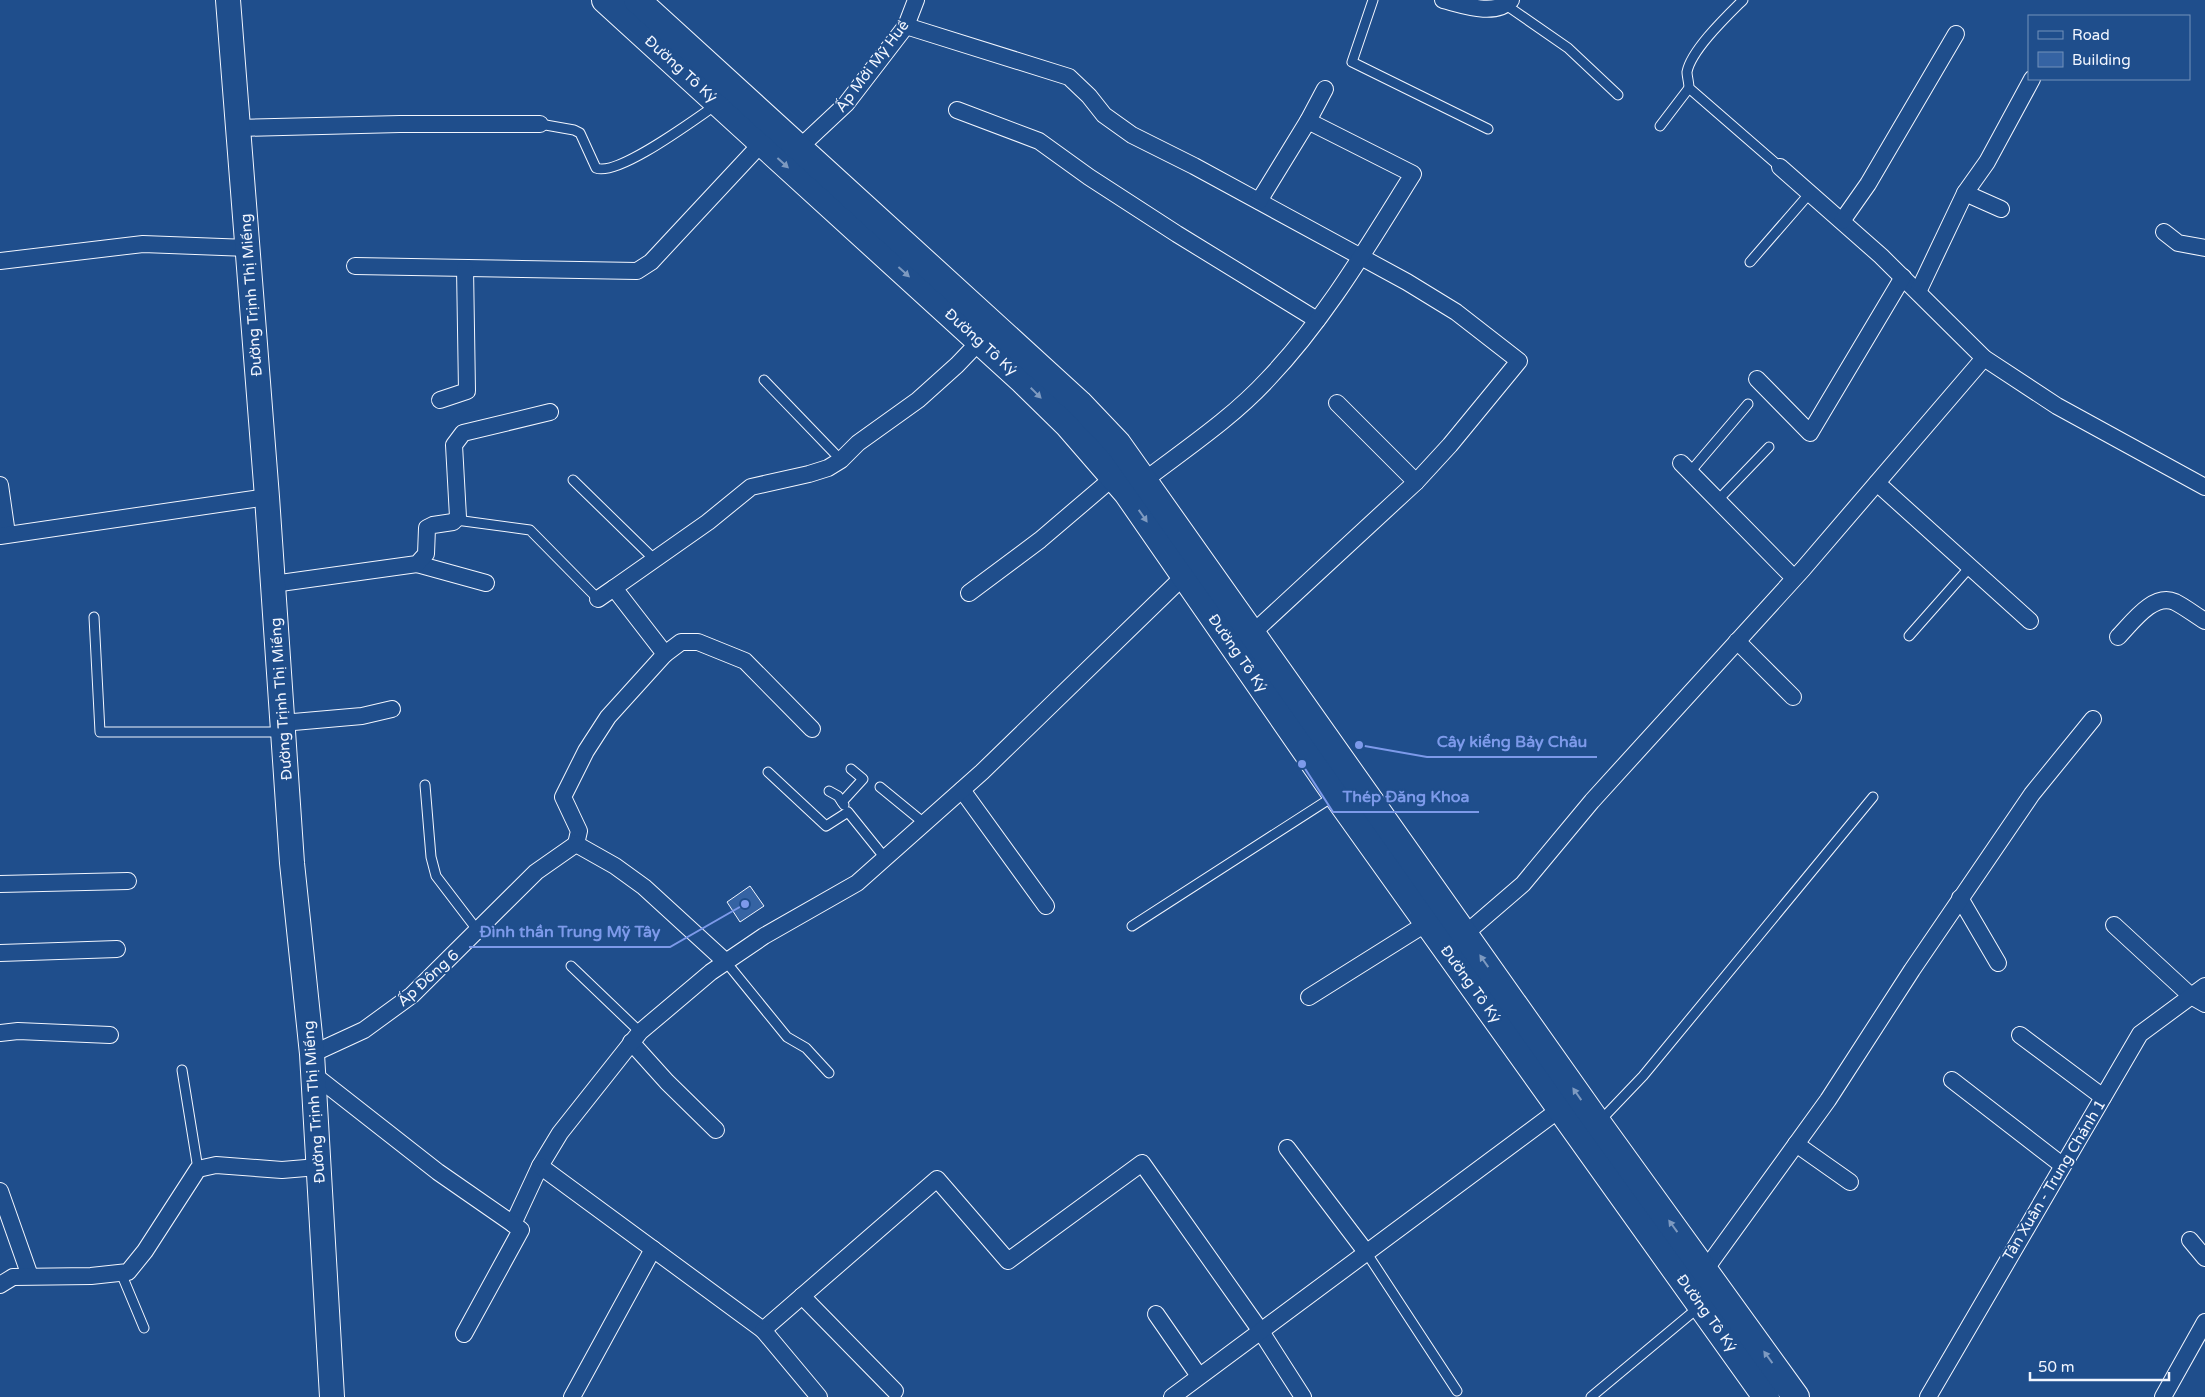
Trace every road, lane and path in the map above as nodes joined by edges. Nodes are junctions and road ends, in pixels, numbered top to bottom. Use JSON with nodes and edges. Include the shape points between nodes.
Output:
{"nodes":[{"id":1,"x":228,"y":0,"type":"edge"},
{"id":2,"x":605,"y":0,"type":"edge"},
{"id":3,"x":637,"y":0,"type":"edge"},
{"id":4,"x":916,"y":0,"type":"edge"},
{"id":5,"x":1373,"y":0,"type":"edge"},
{"id":6,"x":1443,"y":0,"type":"edge"},
{"id":7,"x":1743,"y":0,"type":"edge"},
{"id":8,"x":1508,"y":3,"type":"edge"},
{"id":9,"x":906,"y":26,"type":"junction"},
{"id":10,"x":1956,"y":34,"type":"dead end"},
{"id":11,"x":2031,"y":80,"type":"edge"},
{"id":12,"x":1689,"y":88,"type":"junction"},
{"id":13,"x":1325,"y":89,"type":"dead end"},
{"id":14,"x":1618,"y":95,"type":"dead end"},
{"id":15,"x":718,"y":103,"type":"junction"},
{"id":16,"x":958,"y":110,"type":"dead end"},
{"id":17,"x":1308,"y":121,"type":"junction"},
{"id":18,"x":540,"y":124,"type":"joint"},
{"id":19,"x":1660,"y":126,"type":"dead end"},
{"id":20,"x":239,"y":128,"type":"junction"},
{"id":21,"x":1488,"y":129,"type":"dead end"},
{"id":22,"x":761,"y":144,"type":"junction"},
{"id":23,"x":799,"y":148,"type":"junction"},
{"id":24,"x":1780,"y":167,"type":"joint"},
{"id":25,"x":1810,"y":193,"type":"junction"},
{"id":26,"x":1965,"y":193,"type":"junction"},
{"id":27,"x":1259,"y":201,"type":"junction"},
{"id":28,"x":2001,"y":209,"type":"dead end"},
{"id":29,"x":1842,"y":221,"type":"junction"},
{"id":30,"x":2164,"y":232,"type":"dead end"},
{"id":31,"x":248,"y":248,"type":"junction"},
{"id":32,"x":2205,"y":248,"type":"edge"},
{"id":33,"x":1361,"y":257,"type":"junction"},
{"id":34,"x":0,"y":261,"type":"edge"},
{"id":35,"x":1750,"y":262,"type":"dead end"},
{"id":36,"x":355,"y":266,"type":"dead end"},
{"id":37,"x":465,"y":268,"type":"junction"},
{"id":38,"x":1903,"y":277,"type":"junction"},
{"id":39,"x":1918,"y":292,"type":"junction"},
{"id":40,"x":1317,"y":320,"type":"junction"},
{"id":41,"x":980,"y":341,"type":"junction"},
{"id":42,"x":1984,"y":358,"type":"junction"},
{"id":43,"x":1757,"y":379,"type":"dead end"},
{"id":44,"x":764,"y":380,"type":"dead end"},
{"id":45,"x":440,"y":400,"type":"dead end"},
{"id":46,"x":1337,"y":403,"type":"dead end"},
{"id":47,"x":1748,"y":404,"type":"dead end"},
{"id":48,"x":550,"y":412,"type":"dead end"},
{"id":49,"x":1769,"y":447,"type":"dead end"},
{"id":50,"x":841,"y":460,"type":"junction"},
{"id":51,"x":1685,"y":467,"type":"joint"},
{"id":52,"x":1115,"y":476,"type":"junction"},
{"id":53,"x":573,"y":480,"type":"dead end"},
{"id":54,"x":1145,"y":480,"type":"junction"},
{"id":55,"x":1416,"y":482,"type":"junction"},
{"id":56,"x":1876,"y":483,"type":"junction"},
{"id":57,"x":0,"y":485,"type":"edge"},
{"id":58,"x":2205,"y":487,"type":"edge"},
{"id":59,"x":267,"y":497,"type":"junction"},
{"id":60,"x":1718,"y":500,"type":"junction"},
{"id":61,"x":456,"y":520,"type":"junction"},
{"id":62,"x":4,"y":535,"type":"edge"},
{"id":63,"x":655,"y":560,"type":"junction"},
{"id":64,"x":417,"y":564,"type":"junction"},
{"id":65,"x":1192,"y":567,"type":"junction"},
{"id":66,"x":1970,"y":567,"type":"junction"},
{"id":67,"x":1794,"y":578,"type":"junction"},
{"id":68,"x":486,"y":583,"type":"dead end"},
{"id":69,"x":273,"y":584,"type":"junction"},
{"id":70,"x":614,"y":588,"type":"junction"},
{"id":71,"x":969,"y":592,"type":"dead end"},
{"id":72,"x":598,"y":599,"type":"joint"},
{"id":73,"x":94,"y":617,"type":"dead end"},
{"id":74,"x":2030,"y":621,"type":"dead end"},
{"id":75,"x":2205,"y":621,"type":"edge"},
{"id":76,"x":1909,"y":636,"type":"dead end"},
{"id":77,"x":2118,"y":637,"type":"dead end"},
{"id":78,"x":1244,"y":641,"type":"junction"},
{"id":79,"x":1737,"y":641,"type":"junction"},
{"id":80,"x":665,"y":654,"type":"junction"},
{"id":81,"x":1793,"y":698,"type":"dead end"},
{"id":82,"x":392,"y":709,"type":"dead end"},
{"id":83,"x":2093,"y":719,"type":"dead end"},
{"id":84,"x":282,"y":728,"type":"junction"},
{"id":85,"x":812,"y":729,"type":"dead end"},
{"id":86,"x":851,"y":769,"type":"dead end"},
{"id":87,"x":768,"y":772,"type":"dead end"},
{"id":88,"x":425,"y":785,"type":"dead end"},
{"id":89,"x":880,"y":787,"type":"dead end"},
{"id":90,"x":962,"y":790,"type":"junction"},
{"id":91,"x":830,"y":791,"type":"dead end"},
{"id":92,"x":1336,"y":795,"type":"junction"},
{"id":93,"x":1873,"y":797,"type":"dead end"},
{"id":94,"x":842,"y":802,"type":"junction"},
{"id":95,"x":848,"y":812,"type":"junction"},
{"id":96,"x":924,"y":823,"type":"junction"},
{"id":97,"x":576,"y":844,"type":"junction"},
{"id":98,"x":885,"y":858,"type":"junction"},
{"id":99,"x":128,"y":881,"type":"dead end"},
{"id":100,"x":0,"y":884,"type":"edge"},
{"id":101,"x":1960,"y":898,"type":"junction"},
{"id":102,"x":1046,"y":906,"type":"dead end"},
{"id":103,"x":1428,"y":923,"type":"junction"},
{"id":104,"x":2114,"y":925,"type":"dead end"},
{"id":105,"x":1132,"y":926,"type":"dead end"},
{"id":106,"x":478,"y":931,"type":"junction"},
{"id":107,"x":1465,"y":934,"type":"junction"},
{"id":108,"x":117,"y":948,"type":"dead end"},
{"id":109,"x":0,"y":953,"type":"edge"},
{"id":110,"x":726,"y":962,"type":"junction"},
{"id":111,"x":1998,"y":962,"type":"dead end"},
{"id":112,"x":571,"y":966,"type":"dead end"},
{"id":113,"x":2205,"y":986,"type":"edge"},
{"id":114,"x":2191,"y":996,"type":"junction"},
{"id":115,"x":1309,"y":997,"type":"dead end"},
{"id":116,"x":2205,"y":1004,"type":"edge"},
{"id":117,"x":0,"y":1033,"type":"edge"},
{"id":118,"x":2020,"y":1034,"type":"dead end"},
{"id":119,"x":110,"y":1035,"type":"dead end"},
{"id":120,"x":635,"y":1037,"type":"junction"},
{"id":121,"x":312,"y":1064,"type":"junction"},
{"id":122,"x":182,"y":1070,"type":"dead end"},
{"id":123,"x":829,"y":1073,"type":"dead end"},
{"id":124,"x":1952,"y":1080,"type":"dead end"},
{"id":125,"x":2103,"y":1097,"type":"junction"},
{"id":126,"x":1560,"y":1109,"type":"junction"},
{"id":127,"x":1598,"y":1123,"type":"junction"},
{"id":128,"x":716,"y":1130,"type":"dead end"},
{"id":129,"x":1796,"y":1144,"type":"junction"},
{"id":130,"x":1287,"y":1148,"type":"dead end"},
{"id":131,"x":2062,"y":1165,"type":"junction"},
{"id":132,"x":540,"y":1166,"type":"junction"},
{"id":133,"x":318,"y":1168,"type":"junction"},
{"id":134,"x":198,"y":1169,"type":"junction"},
{"id":135,"x":1850,"y":1182,"type":"dead end"},
{"id":136,"x":0,"y":1191,"type":"edge"},
{"id":137,"x":513,"y":1224,"type":"junction"},
{"id":138,"x":2190,"y":1240,"type":"dead end"},
{"id":139,"x":653,"y":1249,"type":"junction"},
{"id":140,"x":1366,"y":1252,"type":"junction"},
{"id":141,"x":2205,"y":1258,"type":"edge"},
{"id":142,"x":1705,"y":1270,"type":"junction"},
{"id":143,"x":121,"y":1273,"type":"junction"},
{"id":144,"x":30,"y":1276,"type":"junction"},
{"id":145,"x":0,"y":1285,"type":"edge"},
{"id":146,"x":802,"y":1296,"type":"junction"},
{"id":147,"x":1701,"y":1306,"type":"junction"},
{"id":148,"x":1156,"y":1314,"type":"dead end"},
{"id":149,"x":2205,"y":1322,"type":"edge"},
{"id":150,"x":144,"y":1328,"type":"dead end"},
{"id":151,"x":763,"y":1330,"type":"junction"},
{"id":152,"x":1260,"y":1330,"type":"junction"},
{"id":153,"x":464,"y":1334,"type":"dead end"},
{"id":154,"x":1199,"y":1376,"type":"junction"},
{"id":155,"x":895,"y":1391,"type":"dead end"},
{"id":156,"x":1458,"y":1391,"type":"dead end"},
{"id":157,"x":332,"y":1397,"type":"edge"},
{"id":158,"x":572,"y":1397,"type":"edge"},
{"id":159,"x":819,"y":1397,"type":"edge"},
{"id":160,"x":1172,"y":1397,"type":"edge"},
{"id":161,"x":1303,"y":1397,"type":"edge"},
{"id":162,"x":1590,"y":1397,"type":"edge"},
{"id":163,"x":1766,"y":1397,"type":"edge"},
{"id":164,"x":1796,"y":1397,"type":"edge"},
{"id":165,"x":1928,"y":1397,"type":"edge"},
{"id":166,"x":2163,"y":1397,"type":"edge"}],
"edges":[{"from":1,"to":20,"type":"main road","name":"Đường Trịnh Thị Miếng"},
{"from":2,"to":15,"type":"main road","name":"Đường Tô Ký"},
{"from":3,"to":23,"type":"main road","name":"Đường Tô Ký"},
{"from":4,"to":9,"type":"street","name":"Ấp Mới Mỹ Huề"},
{"from":5,"to":21,"type":"lane","via":[[1352,62]]},
{"from":6,"to":8,"type":"street","via":[[1482,9]]},
{"from":7,"to":12,"type":"lane","via":[[1714,29],[1695,56],[1688,72]]},
{"from":8,"to":14,"type":"lane","via":[[1568,48]]},
{"from":9,"to":23,"type":"street","name":"Ấp Mới Mỹ Huề","via":[[846,104]]},
{"from":9,"to":27,"type":"street","via":[[1069,77],[1104,115],[1132,135]]},
{"from":10,"to":29,"type":"street","via":[[1868,184]]},
{"from":11,"to":26,"type":"street"},
{"from":12,"to":19,"type":"lane"},
{"from":12,"to":24,"type":"lane"},
{"from":13,"to":17,"type":"street"},
{"from":15,"to":18,"type":"lane","via":[[631,160],[606,170],[596,168],[580,133]]},
{"from":15,"to":22,"type":"main road","name":"Đường Tô Ký"},
{"from":16,"to":40,"type":"street","via":[[1039,141],[1089,177]]},
{"from":17,"to":27,"type":"street"},
{"from":17,"to":33,"type":"street","via":[[1413,174]]},
{"from":18,"to":20,"type":"street"},
{"from":20,"to":31,"type":"main road","name":"Đường Trịnh Thị Miếng"},
{"from":22,"to":37,"type":"street","via":[[651,262],[637,271]]},
{"from":22,"to":41,"type":"main road","name":"Đường Tô Ký","one_way":true},
{"from":23,"to":54,"type":"main road","name":"Đường Tô Ký","via":[[1079,403],[1118,444]]},
{"from":24,"to":25,"type":"street"},
{"from":25,"to":29,"type":"street"},
{"from":25,"to":35,"type":"lane"},
{"from":26,"to":28,"type":"street"},
{"from":26,"to":39,"type":"street"},
{"from":27,"to":33,"type":"street"},
{"from":29,"to":38,"type":"street"},
{"from":30,"to":32,"type":"street","via":[[2178,243]]},
{"from":31,"to":34,"type":"street","via":[[143,244]]},
{"from":31,"to":59,"type":"main road","name":"Đường Trịnh Thị Miếng"},
{"from":33,"to":40,"type":"street"},
{"from":33,"to":55,"type":"street","via":[[1456,312],[1519,361]]},
{"from":36,"to":37,"type":"street"},
{"from":37,"to":45,"type":"street","via":[[467,391]]},
{"from":38,"to":39,"type":"street"},
{"from":38,"to":43,"type":"street","via":[[1810,433]]},
{"from":39,"to":42,"type":"street"},
{"from":40,"to":54,"type":"street","via":[[1268,379],[1215,428]]},
{"from":41,"to":50,"type":"street","via":[[918,400],[858,443]]},
{"from":41,"to":52,"type":"main road","name":"Đường Tô Ký","one_way":true,"via":[[1068,425]]},
{"from":42,"to":56,"type":"street"},
{"from":42,"to":58,"type":"street","via":[[2057,406]]},
{"from":44,"to":50,"type":"lane"},
{"from":46,"to":55,"type":"street"},
{"from":47,"to":51,"type":"lane"},
{"from":48,"to":61,"type":"street","via":[[463,433],[458,437],[454,445]]},
{"from":49,"to":60,"type":"lane"},
{"from":50,"to":63,"type":"street","via":[[809,474],[751,487]]},
{"from":51,"to":60,"type":"street"},
{"from":52,"to":65,"type":"main road","name":"Đường Tô Ký","one_way":true},
{"from":52,"to":71,"type":"street","via":[[1040,540]]},
{"from":53,"to":63,"type":"lane"},
{"from":54,"to":65,"type":"main road","name":"Đường Tô Ký"},
{"from":55,"to":78,"type":"street"},
{"from":56,"to":66,"type":"street"},
{"from":56,"to":67,"type":"street"},
{"from":57,"to":62,"type":"street"},
{"from":59,"to":62,"type":"street"},
{"from":59,"to":69,"type":"main road","name":"Đường Trịnh Thị Miếng"},
{"from":60,"to":67,"type":"street"},
{"from":61,"to":64,"type":"street","via":[[427,528],[426,554]]},
{"from":61,"to":72,"type":"lane","via":[[530,530]]},
{"from":63,"to":70,"type":"street"},
{"from":64,"to":68,"type":"street"},
{"from":64,"to":69,"type":"street"},
{"from":65,"to":78,"type":"main road","name":"Đường Tô Ký"},
{"from":65,"to":90,"type":"street"},
{"from":66,"to":74,"type":"street"},
{"from":66,"to":76,"type":"lane"},
{"from":67,"to":79,"type":"street"},
{"from":69,"to":84,"type":"main road","name":"Đường Trịnh Thị Miếng"},
{"from":70,"to":72,"type":"street"},
{"from":70,"to":80,"type":"street"},
{"from":73,"to":84,"type":"lane","via":[[100,732]]},
{"from":75,"to":77,"type":"street","via":[[2174,601],[2164,599],[2144,611]]},
{"from":78,"to":92,"type":"main road","name":"Đường Tô Ký"},
{"from":78,"to":107,"type":"main road","name":"Đường Tô Ký"},
{"from":79,"to":81,"type":"street"},
{"from":79,"to":107,"type":"street","via":[[1592,801],[1523,884]]},
{"from":80,"to":85,"type":"street","via":[[681,642],[698,642],[745,661]]},
{"from":80,"to":97,"type":"street","via":[[608,717],[562,797],[579,830]]},
{"from":82,"to":84,"type":"street"},
{"from":83,"to":101,"type":"street","via":[[2032,794]]},
{"from":84,"to":121,"type":"main road","name":"Đường Trịnh Thị Miếng"},
{"from":86,"to":94,"type":"lane","via":[[863,779]]},
{"from":87,"to":95,"type":"lane","via":[[826,826]]},
{"from":88,"to":106,"type":"lane","via":[[431,857],[436,876]]},
{"from":89,"to":96,"type":"lane"},
{"from":90,"to":96,"type":"street"},
{"from":90,"to":102,"type":"street"},
{"from":91,"to":94,"type":"lane"},
{"from":92,"to":103,"type":"main road","name":"Đường Tô Ký"},
{"from":92,"to":105,"type":"lane"},
{"from":93,"to":127,"type":"lane","via":[[1643,1076]]},
{"from":94,"to":95,"type":"lane"},
{"from":95,"to":98,"type":"lane"},
{"from":96,"to":98,"type":"street"},
{"from":97,"to":106,"type":"street","name":"Ấp Đông 6","via":[[536,872]]},
{"from":97,"to":110,"type":"street","via":[[644,887]]},
{"from":98,"to":110,"type":"street","via":[[857,884],[764,936]]},
{"from":99,"to":100,"type":"street"},
{"from":101,"to":111,"type":"street"},
{"from":101,"to":129,"type":"street"},
{"from":103,"to":115,"type":"street"},
{"from":103,"to":126,"type":"main road","name":"Đường Tô Ký"},
{"from":104,"to":114,"type":"street"},
{"from":106,"to":121,"type":"street","name":"Ấp Đông 6","via":[[404,1001]]},
{"from":127,"to":107,"type":"main road","name":"Đường Tô Ký","one_way":true},
{"from":108,"to":109,"type":"street"},
{"from":110,"to":120,"type":"street"},
{"from":110,"to":123,"type":"lane","via":[[787,1037],[806,1048]]},
{"from":112,"to":120,"type":"lane"},
{"from":113,"to":114,"type":"street","name":"Tân Xuân - Trung Chánh 1"},
{"from":114,"to":116,"type":"street"},
{"from":114,"to":125,"type":"street","name":"Tân Xuân - Trung Chánh 1","via":[[2140,1034]]},
{"from":117,"to":119,"type":"street"},
{"from":118,"to":125,"type":"street"},
{"from":120,"to":128,"type":"street","via":[[667,1082]]},
{"from":120,"to":132,"type":"street","via":[[560,1134]]},
{"from":121,"to":133,"type":"main road","name":"Đường Trịnh Thị Miếng"},
{"from":121,"to":137,"type":"street","via":[[438,1172]]},
{"from":122,"to":134,"type":"lane"},
{"from":124,"to":131,"type":"street"},
{"from":125,"to":131,"type":"street","name":"Tân Xuân - Trung Chánh 1"},
{"from":126,"to":140,"type":"street"},
{"from":126,"to":147,"type":"main road","name":"Đường Tô Ký"},
{"from":142,"to":127,"type":"main road","name":"Đường Tô Ký","one_way":true},
{"from":129,"to":135,"type":"street"},
{"from":129,"to":142,"type":"street"},
{"from":130,"to":140,"type":"street"},
{"from":131,"to":165,"type":"street","name":"Tân Xuân - Trung Chánh 1"},
{"from":132,"to":137,"type":"street"},
{"from":132,"to":139,"type":"street"},
{"from":133,"to":134,"type":"street","via":[[282,1170],[216,1165]]},
{"from":133,"to":157,"type":"main road","name":"Đường Trịnh Thị Miếng"},
{"from":134,"to":143,"type":"street","via":[[145,1251],[128,1272]]},
{"from":136,"to":144,"type":"street"},
{"from":137,"to":153,"type":"street","via":[[521,1230]]},
{"from":138,"to":141,"type":"street"},
{"from":139,"to":151,"type":"street"},
{"from":139,"to":158,"type":"street"},
{"from":140,"to":152,"type":"street"},
{"from":140,"to":156,"type":"lane"},
{"from":164,"to":142,"type":"main road","name":"Đường Tô Ký","one_way":true},
{"from":143,"to":144,"type":"street"},
{"from":143,"to":150,"type":"lane"},
{"from":144,"to":145,"type":"street","via":[[13,1277]]},
{"from":146,"to":151,"type":"street"},
{"from":146,"to":152,"type":"street","via":[[937,1179],[1008,1262],[1142,1163]]},
{"from":146,"to":155,"type":"street"},
{"from":147,"to":162,"type":"lane"},
{"from":147,"to":163,"type":"main road","name":"Đường Tô Ký"},
{"from":148,"to":154,"type":"street"},
{"from":149,"to":166,"type":"street"},
{"from":151,"to":159,"type":"street"},
{"from":152,"to":154,"type":"street"},
{"from":152,"to":161,"type":"street"},
{"from":154,"to":160,"type":"street"}]}
